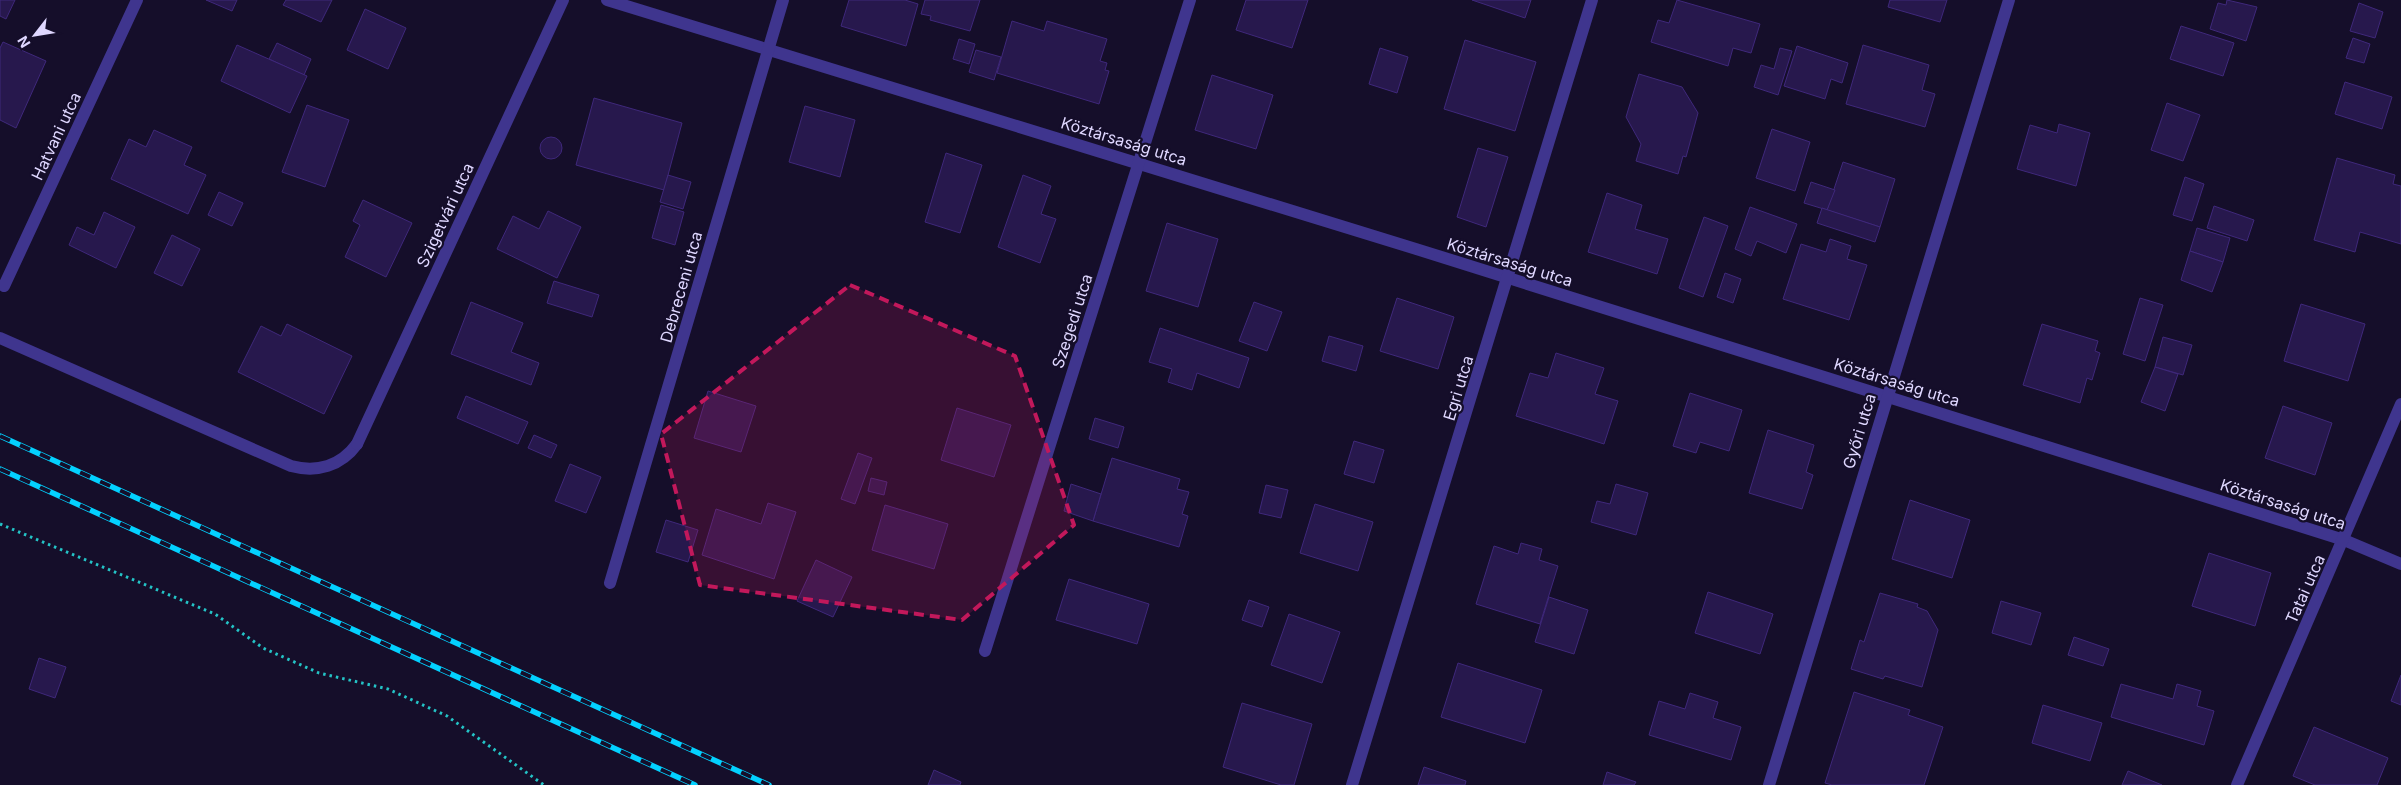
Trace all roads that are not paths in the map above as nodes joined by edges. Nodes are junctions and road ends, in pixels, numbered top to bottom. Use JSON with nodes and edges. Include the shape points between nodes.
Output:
{"nodes":[{"id":1,"x":137,"y":0,"type":"edge"},
{"id":2,"x":563,"y":0,"type":"edge"},
{"id":3,"x":607,"y":0,"type":"edge"},
{"id":4,"x":783,"y":0,"type":"edge"},
{"id":5,"x":1190,"y":0,"type":"edge"},
{"id":6,"x":1592,"y":0,"type":"edge"},
{"id":7,"x":2009,"y":0,"type":"edge"},
{"id":8,"x":768,"y":49,"type":"junction"},
{"id":9,"x":1139,"y":162,"type":"junction"},
{"id":10,"x":1509,"y":278,"type":"junction"},
{"id":11,"x":4,"y":286,"type":"dead end"},
{"id":12,"x":0,"y":338,"type":"edge"},
{"id":13,"x":1887,"y":396,"type":"junction"},
{"id":14,"x":2401,"y":404,"type":"edge"},
{"id":15,"x":2344,"y":540,"type":"junction"},
{"id":16,"x":2401,"y":564,"type":"edge"},
{"id":17,"x":610,"y":583,"type":"dead end"},
{"id":18,"x":985,"y":651,"type":"dead end"},
{"id":19,"x":1352,"y":785,"type":"edge"},
{"id":20,"x":1769,"y":785,"type":"edge"},
{"id":21,"x":2237,"y":785,"type":"edge"}],
"edges":[{"from":1,"to":11,"type":"street","name":"Hatvani utca"},
{"from":2,"to":12,"type":"street","name":"Szigetvári utca","via":[[357,444],[351,453],[330,466],[301,469],[291,466]]},
{"from":3,"to":8,"type":"street","name":"Köztársaság utca"},
{"from":4,"to":8,"type":"street","name":"Debreceni utca"},
{"from":5,"to":9,"type":"street","name":"Szegedi utca"},
{"from":6,"to":10,"type":"street","name":"Egri utca"},
{"from":7,"to":13,"type":"street","name":"Győri utca"},
{"from":8,"to":9,"type":"street","name":"Köztársaság utca"},
{"from":8,"to":17,"type":"street","name":"Debreceni utca"},
{"from":9,"to":10,"type":"street","name":"Köztársaság utca"},
{"from":9,"to":18,"type":"street","name":"Szegedi utca"},
{"from":10,"to":13,"type":"street","name":"Köztársaság utca"},
{"from":10,"to":19,"type":"street","name":"Egri utca"},
{"from":13,"to":15,"type":"street","name":"Köztársaság utca"},
{"from":13,"to":20,"type":"street","name":"Győri utca"},
{"from":14,"to":15,"type":"street","name":"Tatai utca"},
{"from":15,"to":16,"type":"street","name":"Köztársaság utca"},
{"from":15,"to":21,"type":"street","name":"Tatai utca"}]}
